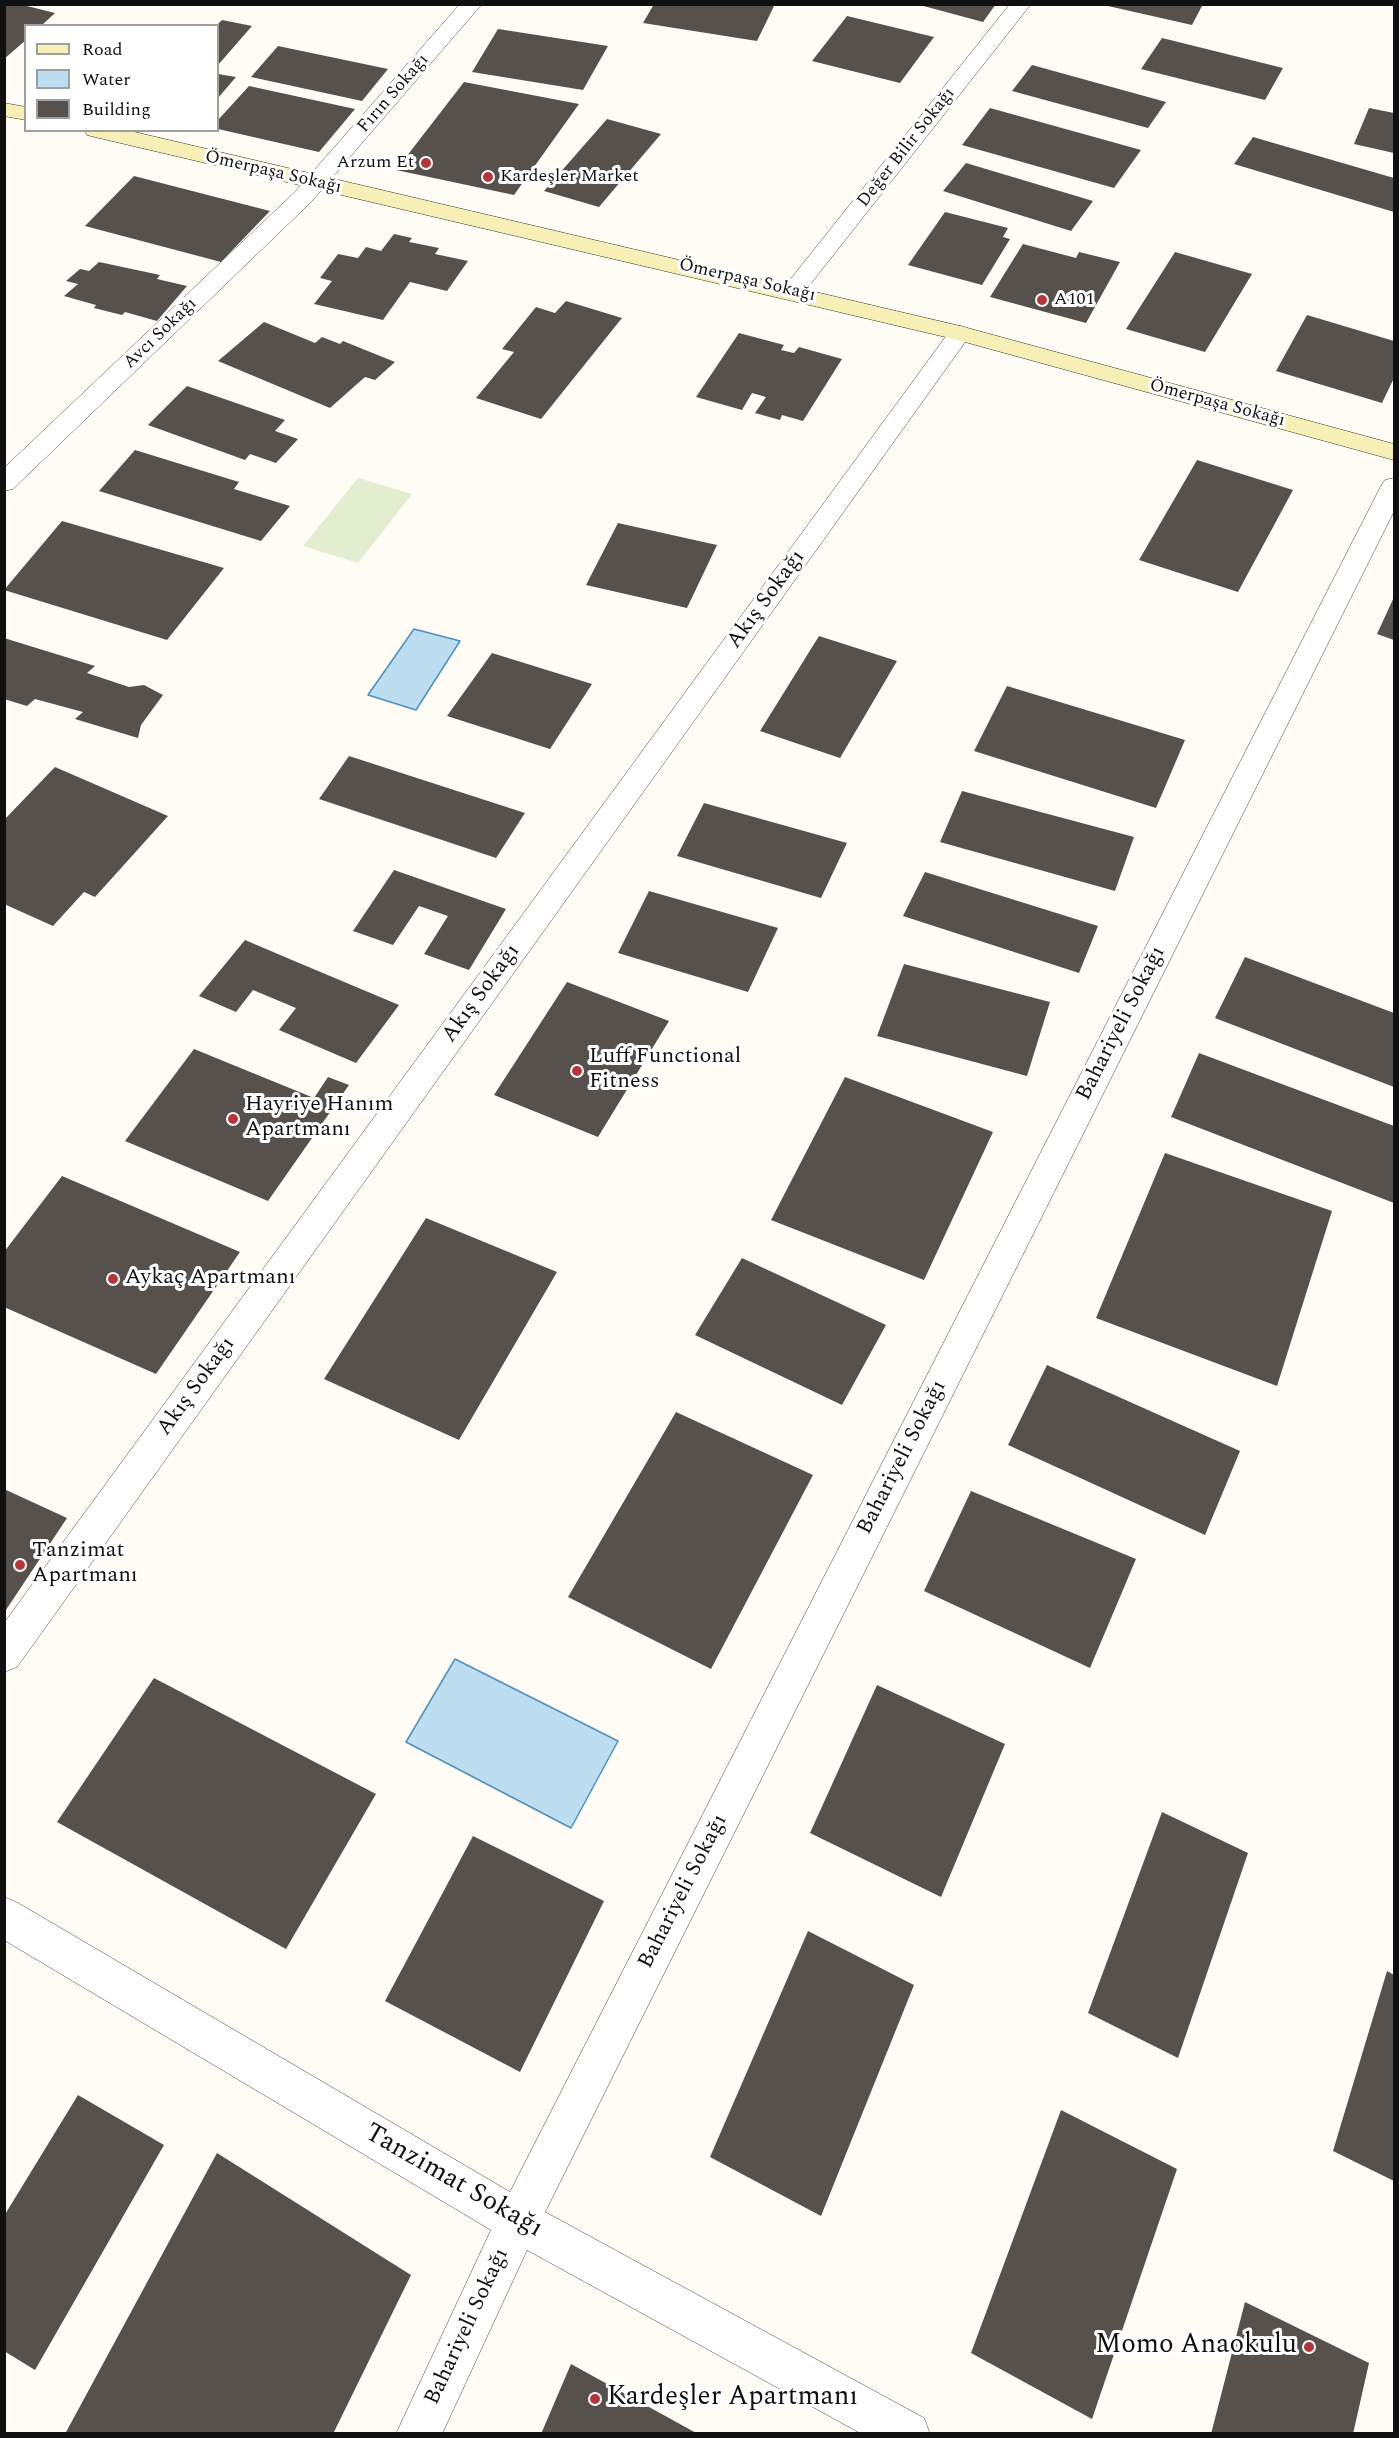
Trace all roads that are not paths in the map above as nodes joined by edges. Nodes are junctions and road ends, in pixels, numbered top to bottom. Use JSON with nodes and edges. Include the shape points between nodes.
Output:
{"nodes":[{"id":1,"x":472,"y":4,"type":"edge"},
{"id":2,"x":1021,"y":4,"type":"edge"},
{"id":3,"x":4,"y":109,"type":"edge"},
{"id":4,"x":24,"y":114,"type":"edge"},
{"id":5,"x":103,"y":132,"type":"edge"},
{"id":6,"x":316,"y":183,"type":"junction"},
{"id":7,"x":793,"y":291,"type":"junction"},
{"id":8,"x":960,"y":333,"type":"junction"},
{"id":9,"x":1395,"y":452,"type":"edge"},
{"id":10,"x":4,"y":483,"type":"edge"},
{"id":11,"x":1395,"y":486,"type":"edge"},
{"id":12,"x":4,"y":1654,"type":"edge"},
{"id":13,"x":4,"y":1917,"type":"edge"},
{"id":14,"x":518,"y":2221,"type":"junction"},
{"id":15,"x":418,"y":2433,"type":"edge"},
{"id":16,"x":908,"y":2433,"type":"edge"}],
"edges":[{"from":1,"to":6,"type":"street","name":"Fırın Sokağı"},
{"from":2,"to":7,"type":"street","name":"Değer Bilir Sokağı"},
{"from":3,"to":4,"type":"street"},
{"from":5,"to":6,"type":"street","name":"Ömerpaşa Sokağı"},
{"from":6,"to":7,"type":"street","name":"Ömerpaşa Sokağı"},
{"from":6,"to":10,"type":"street","name":"Avcı Sokağı"},
{"from":7,"to":8,"type":"street","name":"Ömerpaşa Sokağı"},
{"from":8,"to":9,"type":"street","name":"Ömerpaşa Sokağı"},
{"from":8,"to":12,"type":"street","name":"Akış Sokağı"},
{"from":11,"to":14,"type":"street","name":"Bahariyeli Sokağı"},
{"from":13,"to":14,"type":"street","name":"Tanzimat Sokağı"},
{"from":14,"to":15,"type":"street","name":"Bahariyeli Sokağı"},
{"from":14,"to":16,"type":"street","name":"Tanzimat Sokağı"}]}
